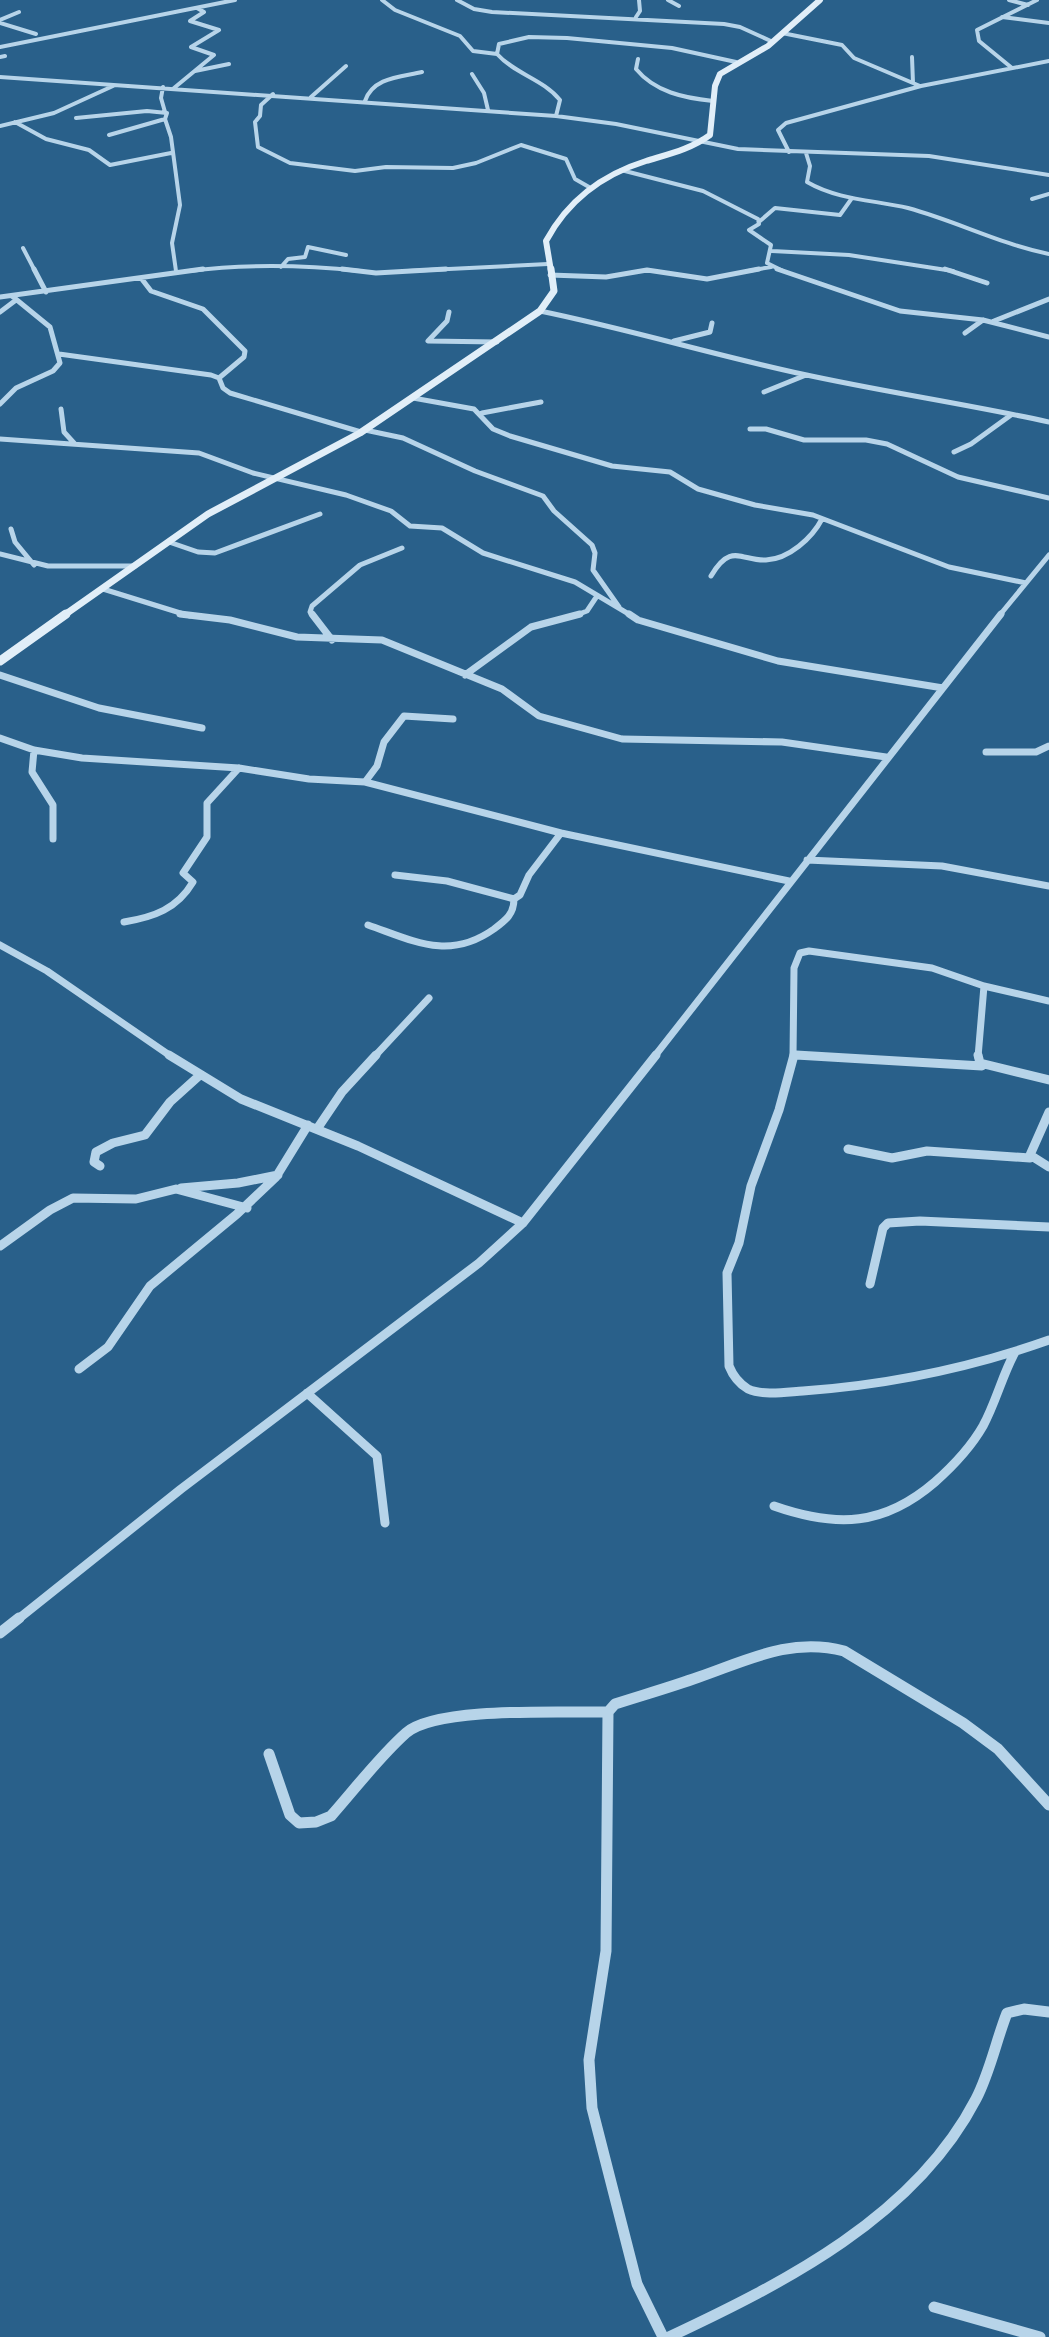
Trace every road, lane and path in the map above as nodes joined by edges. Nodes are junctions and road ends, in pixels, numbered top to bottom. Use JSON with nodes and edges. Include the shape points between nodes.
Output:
{"nodes":[{"id":1,"x":235,"y":0,"type":"edge"},
{"id":2,"x":382,"y":0,"type":"edge"},
{"id":3,"x":457,"y":0,"type":"edge"},
{"id":4,"x":639,"y":0,"type":"edge"},
{"id":5,"x":668,"y":0,"type":"edge"},
{"id":6,"x":813,"y":0,"type":"edge"},
{"id":7,"x":820,"y":0,"type":"edge"},
{"id":8,"x":1009,"y":0,"type":"edge"},
{"id":9,"x":1037,"y":0,"type":"edge"},
{"id":10,"x":1029,"y":5,"type":"junction"},
{"id":11,"x":679,"y":6,"type":"dead end"},
{"id":12,"x":197,"y":8,"type":"junction"},
{"id":13,"x":19,"y":12,"type":"dead end"},
{"id":14,"x":636,"y":17,"type":"junction"},
{"id":15,"x":1000,"y":17,"type":"junction"},
{"id":16,"x":0,"y":22,"type":"edge"},
{"id":17,"x":1049,"y":23,"type":"edge"},
{"id":18,"x":782,"y":33,"type":"junction"},
{"id":19,"x":36,"y":34,"type":"dead end"},
{"id":20,"x":773,"y":42,"type":"junction"},
{"id":21,"x":0,"y":47,"type":"edge"},
{"id":22,"x":497,"y":54,"type":"junction"},
{"id":23,"x":912,"y":57,"type":"dead end"},
{"id":24,"x":638,"y":59,"type":"dead end"},
{"id":25,"x":736,"y":62,"type":"junction"},
{"id":26,"x":1048,"y":62,"type":"edge"},
{"id":27,"x":229,"y":64,"type":"dead end"},
{"id":28,"x":346,"y":66,"type":"dead end"},
{"id":29,"x":1012,"y":68,"type":"junction"},
{"id":30,"x":193,"y":71,"type":"junction"},
{"id":31,"x":422,"y":72,"type":"dead end"},
{"id":32,"x":472,"y":74,"type":"dead end"},
{"id":33,"x":0,"y":77,"type":"edge"},
{"id":34,"x":913,"y":83,"type":"junction"},
{"id":35,"x":117,"y":85,"type":"junction"},
{"id":36,"x":921,"y":86,"type":"junction"},
{"id":37,"x":163,"y":87,"type":"junction"},
{"id":38,"x":174,"y":88,"type":"junction"},
{"id":39,"x":273,"y":94,"type":"junction"},
{"id":40,"x":311,"y":97,"type":"junction"},
{"id":41,"x":365,"y":101,"type":"junction"},
{"id":42,"x":713,"y":101,"type":"junction"},
{"id":43,"x":488,"y":110,"type":"junction"},
{"id":44,"x":165,"y":112,"type":"junction"},
{"id":45,"x":556,"y":116,"type":"junction"},
{"id":46,"x":76,"y":118,"type":"dead end"},
{"id":47,"x":165,"y":119,"type":"junction"},
{"id":48,"x":15,"y":122,"type":"junction"},
{"id":49,"x":0,"y":126,"type":"edge"},
{"id":50,"x":109,"y":135,"type":"dead end"},
{"id":51,"x":701,"y":141,"type":"junction"},
{"id":52,"x":789,"y":152,"type":"junction"},
{"id":53,"x":171,"y":153,"type":"junction"},
{"id":54,"x":806,"y":153,"type":"junction"},
{"id":55,"x":621,"y":170,"type":"junction"},
{"id":56,"x":1049,"y":175,"type":"edge"},
{"id":57,"x":589,"y":187,"type":"junction"},
{"id":58,"x":1049,"y":194,"type":"edge"},
{"id":59,"x":852,"y":198,"type":"junction"},
{"id":60,"x":1032,"y":199,"type":"dead end"},
{"id":61,"x":760,"y":221,"type":"junction"},
{"id":62,"x":23,"y":248,"type":"dead end"},
{"id":63,"x":772,"y":251,"type":"junction"},
{"id":64,"x":1049,"y":254,"type":"edge"},
{"id":65,"x":346,"y":255,"type":"dead end"},
{"id":66,"x":548,"y":264,"type":"junction"},
{"id":67,"x":281,"y":267,"type":"junction"},
{"id":68,"x":771,"y":267,"type":"junction"},
{"id":69,"x":176,"y":271,"type":"junction"},
{"id":70,"x":550,"y":275,"type":"junction"},
{"id":71,"x":141,"y":278,"type":"junction"},
{"id":72,"x":987,"y":283,"type":"dead end"},
{"id":73,"x":46,"y":292,"type":"junction"},
{"id":74,"x":7,"y":297,"type":"edge"},
{"id":75,"x":1049,"y":299,"type":"edge"},
{"id":76,"x":540,"y":311,"type":"junction"},
{"id":77,"x":0,"y":312,"type":"edge"},
{"id":78,"x":449,"y":312,"type":"dead end"},
{"id":79,"x":983,"y":320,"type":"junction"},
{"id":80,"x":993,"y":322,"type":"junction"},
{"id":81,"x":712,"y":323,"type":"dead end"},
{"id":82,"x":965,"y":333,"type":"dead end"},
{"id":83,"x":1049,"y":337,"type":"edge"},
{"id":84,"x":671,"y":341,"type":"junction"},
{"id":85,"x":497,"y":342,"type":"junction"},
{"id":86,"x":59,"y":354,"type":"junction"},
{"id":87,"x":807,"y":375,"type":"junction"},
{"id":88,"x":219,"y":378,"type":"junction"},
{"id":89,"x":764,"y":392,"type":"dead end"},
{"id":90,"x":413,"y":398,"type":"junction"},
{"id":91,"x":541,"y":402,"type":"dead end"},
{"id":92,"x":0,"y":404,"type":"edge"},
{"id":93,"x":61,"y":409,"type":"dead end"},
{"id":94,"x":482,"y":413,"type":"junction"},
{"id":95,"x":1011,"y":415,"type":"junction"},
{"id":96,"x":1049,"y":422,"type":"edge"},
{"id":97,"x":750,"y":429,"type":"dead end"},
{"id":98,"x":363,"y":431,"type":"junction"},
{"id":99,"x":0,"y":439,"type":"edge"},
{"id":100,"x":74,"y":443,"type":"junction"},
{"id":101,"x":954,"y":452,"type":"dead end"},
{"id":102,"x":275,"y":478,"type":"junction"},
{"id":103,"x":1049,"y":498,"type":"edge"},
{"id":104,"x":320,"y":514,"type":"dead end"},
{"id":105,"x":822,"y":519,"type":"junction"},
{"id":106,"x":11,"y":529,"type":"dead end"},
{"id":107,"x":169,"y":542,"type":"junction"},
{"id":108,"x":402,"y":548,"type":"dead end"},
{"id":109,"x":0,"y":554,"type":"edge"},
{"id":110,"x":1049,"y":555,"type":"edge"},
{"id":111,"x":34,"y":565,"type":"junction"},
{"id":112,"x":135,"y":566,"type":"junction"},
{"id":113,"x":711,"y":576,"type":"dead end"},
{"id":114,"x":1026,"y":583,"type":"junction"},
{"id":115,"x":103,"y":589,"type":"junction"},
{"id":116,"x":597,"y":596,"type":"junction"},
{"id":117,"x":620,"y":607,"type":"junction"},
{"id":118,"x":332,"y":640,"type":"junction"},
{"id":119,"x":0,"y":661,"type":"edge"},
{"id":120,"x":0,"y":675,"type":"edge"},
{"id":121,"x":465,"y":675,"type":"junction"},
{"id":122,"x":943,"y":688,"type":"junction"},
{"id":123,"x":453,"y":719,"type":"dead end"},
{"id":124,"x":202,"y":728,"type":"dead end"},
{"id":125,"x":0,"y":738,"type":"edge"},
{"id":126,"x":1049,"y":746,"type":"edge"},
{"id":127,"x":34,"y":750,"type":"junction"},
{"id":128,"x":986,"y":752,"type":"dead end"},
{"id":129,"x":886,"y":757,"type":"junction"},
{"id":130,"x":239,"y":768,"type":"junction"},
{"id":131,"x":365,"y":782,"type":"junction"},
{"id":132,"x":561,"y":833,"type":"junction"},
{"id":133,"x":53,"y":839,"type":"dead end"},
{"id":134,"x":807,"y":860,"type":"junction"},
{"id":135,"x":395,"y":875,"type":"dead end"},
{"id":136,"x":789,"y":881,"type":"junction"},
{"id":137,"x":1049,"y":886,"type":"edge"},
{"id":138,"x":514,"y":899,"type":"junction"},
{"id":139,"x":124,"y":922,"type":"dead end"},
{"id":140,"x":368,"y":925,"type":"dead end"},
{"id":141,"x":0,"y":945,"type":"edge"},
{"id":142,"x":984,"y":986,"type":"junction"},
{"id":143,"x":429,"y":998,"type":"dead end"},
{"id":144,"x":1049,"y":1001,"type":"edge"},
{"id":145,"x":794,"y":1055,"type":"junction"},
{"id":146,"x":982,"y":1066,"type":"junction"},
{"id":147,"x":200,"y":1075,"type":"junction"},
{"id":148,"x":1049,"y":1080,"type":"edge"},
{"id":149,"x":1049,"y":1112,"type":"edge"},
{"id":150,"x":313,"y":1127,"type":"junction"},
{"id":151,"x":848,"y":1149,"type":"dead end"},
{"id":152,"x":1030,"y":1158,"type":"junction"},
{"id":153,"x":100,"y":1166,"type":"dead end"},
{"id":154,"x":1049,"y":1167,"type":"edge"},
{"id":155,"x":279,"y":1175,"type":"junction"},
{"id":156,"x":176,"y":1189,"type":"junction"},
{"id":157,"x":247,"y":1208,"type":"junction"},
{"id":158,"x":523,"y":1223,"type":"junction"},
{"id":159,"x":1049,"y":1227,"type":"edge"},
{"id":160,"x":0,"y":1246,"type":"edge"},
{"id":161,"x":870,"y":1284,"type":"dead end"},
{"id":162,"x":1049,"y":1340,"type":"edge"},
{"id":163,"x":1015,"y":1352,"type":"junction"},
{"id":164,"x":79,"y":1369,"type":"dead end"},
{"id":165,"x":307,"y":1393,"type":"junction"},
{"id":166,"x":774,"y":1506,"type":"dead end"},
{"id":167,"x":385,"y":1523,"type":"dead end"},
{"id":168,"x":0,"y":1633,"type":"edge"},
{"id":169,"x":608,"y":1712,"type":"junction"},
{"id":170,"x":269,"y":1754,"type":"dead end"},
{"id":171,"x":1049,"y":1805,"type":"edge"},
{"id":172,"x":1049,"y":2012,"type":"edge"},
{"id":173,"x":934,"y":2307,"type":"dead end"},
{"id":174,"x":663,"y":2337,"type":"edge"},
{"id":175,"x":669,"y":2337,"type":"edge"},
{"id":176,"x":1040,"y":2337,"type":"edge"}],
"edges":[{"from":1,"to":12,"type":"street"},
{"from":2,"to":22,"type":"street","via":[[460,36],[473,51]]},
{"from":3,"to":14,"type":"street","via":[[492,12]]},
{"from":4,"to":14,"type":"street"},
{"from":5,"to":11,"type":"street"},
{"from":6,"to":7,"type":"street"},
{"from":7,"to":18,"type":"main road"},
{"from":8,"to":10,"type":"street"},
{"from":9,"to":10,"type":"street"},
{"from":10,"to":15,"type":"street"},
{"from":12,"to":21,"type":"street"},
{"from":12,"to":30,"type":"street","via":[[204,12],[190,21],[219,30],[191,47],[214,55]]},
{"from":13,"to":16,"type":"street"},
{"from":14,"to":20,"type":"street","via":[[734,26]]},
{"from":15,"to":17,"type":"street"},
{"from":15,"to":29,"type":"street","via":[[979,28],[977,36]]},
{"from":16,"to":19,"type":"street"},
{"from":18,"to":20,"type":"main road"},
{"from":18,"to":34,"type":"street","via":[[842,45],[854,58]]},
{"from":20,"to":25,"type":"main road"},
{"from":22,"to":25,"type":"street","via":[[505,41],[557,37],[672,48]]},
{"from":22,"to":45,"type":"street","via":[[511,69],[552,88],[560,100]]},
{"from":23,"to":34,"type":"street"},
{"from":24,"to":42,"type":"street","via":[[641,77],[685,98]]},
{"from":25,"to":42,"type":"main road","via":[[720,74]]},
{"from":26,"to":29,"type":"street"},
{"from":27,"to":30,"type":"street"},
{"from":28,"to":40,"type":"street"},
{"from":29,"to":36,"type":"street"},
{"from":30,"to":38,"type":"street"},
{"from":31,"to":41,"type":"street","via":[[370,86]]},
{"from":32,"to":43,"type":"street"},
{"from":33,"to":35,"type":"street"},
{"from":34,"to":36,"type":"street"},
{"from":35,"to":37,"type":"street"},
{"from":35,"to":48,"type":"street","via":[[54,113]]},
{"from":36,"to":52,"type":"street","via":[[782,125],[778,130]]},
{"from":37,"to":38,"type":"street"},
{"from":37,"to":44,"type":"street"},
{"from":38,"to":39,"type":"street"},
{"from":39,"to":40,"type":"street"},
{"from":39,"to":57,"type":"street","via":[[261,105],[255,142],[290,163],[358,171],[444,169],[525,145],[566,159],[575,179]]},
{"from":40,"to":41,"type":"street"},
{"from":41,"to":43,"type":"street"},
{"from":42,"to":51,"type":"main road","via":[[710,135]]},
{"from":43,"to":45,"type":"street"},
{"from":44,"to":46,"type":"street"},
{"from":44,"to":47,"type":"street"},
{"from":45,"to":51,"type":"street"},
{"from":47,"to":50,"type":"street"},
{"from":47,"to":53,"type":"street"},
{"from":48,"to":49,"type":"street"},
{"from":48,"to":53,"type":"street","via":[[46,139],[89,150],[110,165]]},
{"from":51,"to":52,"type":"street"},
{"from":51,"to":55,"type":"main road"},
{"from":52,"to":54,"type":"street"},
{"from":53,"to":69,"type":"street","via":[[180,205],[172,243]]},
{"from":54,"to":56,"type":"street","via":[[929,156]]},
{"from":54,"to":59,"type":"street","via":[[808,184]]},
{"from":55,"to":57,"type":"main road"},
{"from":55,"to":61,"type":"street","via":[[703,191]]},
{"from":57,"to":66,"type":"main road","via":[[550,233]]},
{"from":58,"to":60,"type":"street"},
{"from":59,"to":61,"type":"street","via":[[840,215],[775,208]]},
{"from":59,"to":64,"type":"street","via":[[907,208]]},
{"from":61,"to":63,"type":"street","via":[[749,230]]},
{"from":62,"to":73,"type":"street"},
{"from":63,"to":68,"type":"street","via":[[767,263]]},
{"from":63,"to":72,"type":"street","via":[[804,249],[901,263],[966,273]]},
{"from":65,"to":67,"type":"street","via":[[308,247],[305,257],[288,259]]},
{"from":66,"to":67,"type":"street","via":[[376,273]]},
{"from":66,"to":70,"type":"main road"},
{"from":67,"to":69,"type":"street"},
{"from":68,"to":70,"type":"street","via":[[707,279],[647,270],[606,277]]},
{"from":68,"to":79,"type":"street","via":[[900,311]]},
{"from":69,"to":71,"type":"street"},
{"from":70,"to":76,"type":"main road","via":[[554,291]]},
{"from":71,"to":73,"type":"street"},
{"from":71,"to":88,"type":"street","via":[[151,291],[203,309],[245,351]]},
{"from":73,"to":74,"type":"street"},
{"from":74,"to":77,"type":"street"},
{"from":74,"to":86,"type":"street","via":[[50,327]]},
{"from":75,"to":80,"type":"street"},
{"from":76,"to":84,"type":"street"},
{"from":76,"to":85,"type":"main road"},
{"from":78,"to":85,"type":"street","via":[[428,341]]},
{"from":79,"to":80,"type":"street"},
{"from":79,"to":82,"type":"street"},
{"from":80,"to":83,"type":"street"},
{"from":81,"to":84,"type":"street","via":[[710,332]]},
{"from":84,"to":87,"type":"street"},
{"from":85,"to":90,"type":"main road"},
{"from":86,"to":88,"type":"street"},
{"from":86,"to":92,"type":"street","via":[[58,367],[16,388]]},
{"from":87,"to":89,"type":"street"},
{"from":87,"to":95,"type":"street"},
{"from":88,"to":98,"type":"street","via":[[230,393]]},
{"from":90,"to":94,"type":"street"},
{"from":90,"to":98,"type":"main road"},
{"from":91,"to":94,"type":"street"},
{"from":93,"to":100,"type":"street","via":[[64,432]]},
{"from":94,"to":105,"type":"street","via":[[493,429],[510,436],[612,466],[662,470],[698,489]]},
{"from":95,"to":96,"type":"street"},
{"from":95,"to":101,"type":"street"},
{"from":97,"to":103,"type":"street","via":[[804,440],[887,444],[951,474]]},
{"from":98,"to":102,"type":"main road"},
{"from":98,"to":117,"type":"street","via":[[403,438],[543,496],[547,506],[593,543],[593,570]]},
{"from":99,"to":100,"type":"street"},
{"from":100,"to":102,"type":"street","via":[[190,452]]},
{"from":102,"to":107,"type":"main road"},
{"from":102,"to":116,"type":"street","via":[[391,511],[410,526],[442,528],[483,553],[553,573]]},
{"from":104,"to":107,"type":"street","via":[[215,553]]},
{"from":105,"to":113,"type":"street","via":[[809,538],[776,557],[733,555]]},
{"from":105,"to":114,"type":"street","via":[[949,567]]},
{"from":106,"to":111,"type":"street"},
{"from":107,"to":112,"type":"main road"},
{"from":108,"to":118,"type":"street","via":[[360,565],[312,606],[310,612]]},
{"from":109,"to":111,"type":"street"},
{"from":110,"to":114,"type":"street"},
{"from":111,"to":112,"type":"street"},
{"from":112,"to":115,"type":"main road"},
{"from":114,"to":122,"type":"street"},
{"from":115,"to":118,"type":"street","via":[[185,616]]},
{"from":115,"to":119,"type":"main road"},
{"from":116,"to":117,"type":"street"},
{"from":116,"to":121,"type":"street","via":[[588,611],[529,628]]},
{"from":117,"to":122,"type":"street","via":[[638,620],[778,661]]},
{"from":118,"to":121,"type":"street","via":[[382,640]]},
{"from":120,"to":124,"type":"street","via":[[99,708]]},
{"from":121,"to":129,"type":"street","via":[[502,689],[539,716],[622,739],[782,742]]},
{"from":122,"to":129,"type":"street"},
{"from":123,"to":131,"type":"street","via":[[404,716]]},
{"from":125,"to":127,"type":"street"},
{"from":126,"to":128,"type":"street","via":[[1036,752]]},
{"from":127,"to":130,"type":"street"},
{"from":127,"to":133,"type":"street","via":[[32,776],[53,803]]},
{"from":129,"to":134,"type":"street"},
{"from":130,"to":131,"type":"street"},
{"from":130,"to":139,"type":"street","via":[[207,803],[206,841],[183,873],[193,882],[187,893],[166,911]]},
{"from":131,"to":132,"type":"street"},
{"from":132,"to":136,"type":"street"},
{"from":132,"to":138,"type":"street"},
{"from":134,"to":136,"type":"street"},
{"from":134,"to":137,"type":"street","via":[[942,866]]},
{"from":135,"to":138,"type":"street","via":[[447,881]]},
{"from":136,"to":158,"type":"street"},
{"from":138,"to":140,"type":"street","via":[[515,910],[499,926],[462,948],[442,948]]},
{"from":141,"to":147,"type":"street"},
{"from":142,"to":144,"type":"street"},
{"from":142,"to":145,"type":"street","via":[[901,962],[800,953],[794,968]]},
{"from":142,"to":146,"type":"street","via":[[977,1059]]},
{"from":143,"to":150,"type":"street"},
{"from":145,"to":146,"type":"street"},
{"from":145,"to":163,"type":"street","via":[[727,1273],[729,1366],[734,1378],[750,1390],[818,1391],[896,1381]]},
{"from":146,"to":148,"type":"street"},
{"from":147,"to":150,"type":"street","via":[[241,1099]]},
{"from":147,"to":153,"type":"street","via":[[145,1135],[96,1152],[94,1162]]},
{"from":149,"to":152,"type":"street"},
{"from":150,"to":155,"type":"street"},
{"from":150,"to":158,"type":"street"},
{"from":151,"to":152,"type":"street","via":[[892,1158],[927,1151]]},
{"from":152,"to":154,"type":"street"},
{"from":155,"to":156,"type":"street"},
{"from":155,"to":157,"type":"street"},
{"from":156,"to":157,"type":"street"},
{"from":156,"to":160,"type":"street","via":[[136,1199],[73,1198]]},
{"from":157,"to":164,"type":"street","via":[[165,1271],[130,1310],[108,1347]]},
{"from":158,"to":165,"type":"street","via":[[479,1263]]},
{"from":159,"to":161,"type":"street","via":[[888,1223]]},
{"from":162,"to":163,"type":"street"},
{"from":163,"to":166,"type":"street","via":[[989,1415],[954,1466],[896,1508],[860,1518],[795,1514]]},
{"from":165,"to":167,"type":"street","via":[[377,1456]]},
{"from":165,"to":168,"type":"street"},
{"from":169,"to":170,"type":"street","via":[[424,1722],[408,1731],[331,1816],[316,1822],[299,1823],[290,1815]]},
{"from":169,"to":171,"type":"street","via":[[615,1704],[758,1654],[824,1644],[963,1723],[998,1749]]},
{"from":169,"to":174,"type":"street","via":[[606,1951],[589,2060],[592,2108],[637,2284]]},
{"from":172,"to":175,"type":"street","via":[[1007,2013],[977,2098],[957,2131],[898,2199],[766,2288]]},
{"from":173,"to":176,"type":"street"}]}
